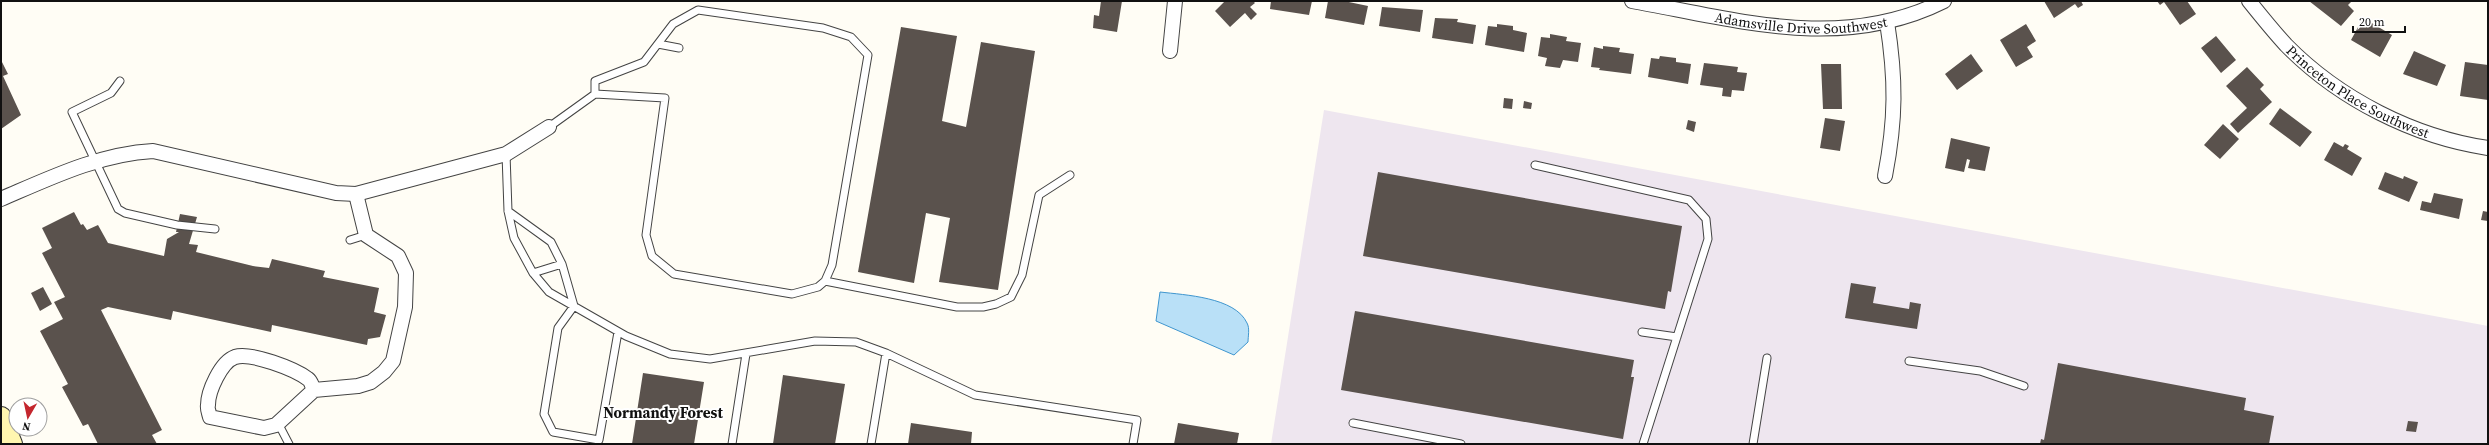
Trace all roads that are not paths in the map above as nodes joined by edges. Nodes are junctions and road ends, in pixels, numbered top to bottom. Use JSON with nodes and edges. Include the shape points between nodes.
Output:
{"nodes":[{"id":1,"x":1175,"y":1,"type":"edge"},
{"id":2,"x":1632,"y":1,"type":"edge"},
{"id":3,"x":1944,"y":1,"type":"edge"},
{"id":4,"x":2249,"y":1,"type":"edge"},
{"id":5,"x":1887,"y":22,"type":"junction"},
{"id":6,"x":658,"y":44,"type":"junction"},
{"id":7,"x":678,"y":48,"type":"dead end"},
{"id":8,"x":1170,"y":51,"type":"dead end"},
{"id":9,"x":120,"y":81,"type":"dead end"},
{"id":10,"x":595,"y":94,"type":"junction"},
{"id":11,"x":549,"y":127,"type":"joint"},
{"id":12,"x":2488,"y":148,"type":"edge"},
{"id":13,"x":506,"y":154,"type":"junction"},
{"id":14,"x":95,"y":162,"type":"junction"},
{"id":15,"x":1534,"y":165,"type":"dead end"},
{"id":16,"x":1070,"y":175,"type":"dead end"},
{"id":17,"x":1885,"y":176,"type":"dead end"},
{"id":18,"x":356,"y":194,"type":"junction"},
{"id":19,"x":1,"y":199,"type":"edge"},
{"id":20,"x":508,"y":211,"type":"junction"},
{"id":21,"x":215,"y":229,"type":"dead end"},
{"id":22,"x":366,"y":235,"type":"junction"},
{"id":23,"x":350,"y":240,"type":"dead end"},
{"id":24,"x":562,"y":264,"type":"junction"},
{"id":25,"x":534,"y":273,"type":"junction"},
{"id":26,"x":825,"y":281,"type":"junction"},
{"id":27,"x":574,"y":306,"type":"junction"},
{"id":28,"x":618,"y":332,"type":"junction"},
{"id":29,"x":1642,"y":332,"type":"dead end"},
{"id":30,"x":1677,"y":337,"type":"junction"},
{"id":31,"x":886,"y":353,"type":"junction"},
{"id":32,"x":746,"y":354,"type":"junction"},
{"id":33,"x":1767,"y":358,"type":"dead end"},
{"id":34,"x":1909,"y":361,"type":"dead end"},
{"id":35,"x":2024,"y":386,"type":"dead end"},
{"id":36,"x":314,"y":390,"type":"junction"},
{"id":37,"x":1,"y":417,"type":"edge"},
{"id":38,"x":278,"y":423,"type":"junction"},
{"id":39,"x":1353,"y":423,"type":"dead end"},
{"id":40,"x":598,"y":442,"type":"edge"},
{"id":41,"x":12,"y":444,"type":"edge"},
{"id":42,"x":289,"y":444,"type":"edge"},
{"id":43,"x":732,"y":444,"type":"edge"},
{"id":44,"x":870,"y":444,"type":"edge"},
{"id":45,"x":1133,"y":444,"type":"edge"},
{"id":46,"x":1461,"y":444,"type":"edge"},
{"id":47,"x":1643,"y":444,"type":"edge"},
{"id":48,"x":1753,"y":444,"type":"edge"}],
"edges":[{"from":1,"to":8,"type":"street"},
{"from":2,"to":5,"type":"street","name":"Adamsville Drive Southwest","via":[[1783,28],[1832,30]]},
{"from":3,"to":5,"type":"street","name":"Adamsville Drive Southwest"},
{"from":4,"to":12,"type":"street","name":"Princeton Place Southwest","via":[[2286,45],[2314,70],[2351,96],[2390,118],[2432,135]]},
{"from":5,"to":17,"type":"street","via":[[1893,60],[1895,99],[1892,138]]},
{"from":6,"to":7,"type":"lane"},
{"from":6,"to":10,"type":"lane","via":[[644,62],[595,81]]},
{"from":6,"to":26,"type":"lane","via":[[673,24],[698,10],[823,28],[851,37],[868,55],[832,265]]},
{"from":9,"to":14,"type":"lane","via":[[111,93],[72,112]]},
{"from":10,"to":11,"type":"lane"},
{"from":10,"to":26,"type":"lane","via":[[665,98],[646,235],[652,256],[674,274],[792,294],[818,287]]},
{"from":11,"to":13,"type":"street"},
{"from":13,"to":18,"type":"street"},
{"from":13,"to":20,"type":"lane"},
{"from":14,"to":18,"type":"street","via":[[129,152],[153,151],[336,193]]},
{"from":14,"to":19,"type":"street"},
{"from":14,"to":21,"type":"lane","via":[[118,209],[125,213]]},
{"from":15,"to":30,"type":"lane","via":[[1690,200],[1706,219],[1708,239]]},
{"from":16,"to":26,"type":"lane","via":[[1039,195],[1022,275],[1011,297],[996,304],[957,307]]},
{"from":18,"to":22,"type":"street"},
{"from":20,"to":24,"type":"lane","via":[[551,242]]},
{"from":20,"to":25,"type":"lane","via":[[514,238]]},
{"from":22,"to":23,"type":"lane"},
{"from":22,"to":36,"type":"street","via":[[398,256],[406,273],[405,307],[393,361],[371,382],[358,386]]},
{"from":24,"to":25,"type":"lane"},
{"from":24,"to":27,"type":"lane"},
{"from":25,"to":27,"type":"lane","via":[[549,292]]},
{"from":27,"to":28,"type":"lane"},
{"from":27,"to":40,"type":"lane","via":[[558,328],[544,414],[553,432]]},
{"from":28,"to":32,"type":"lane","via":[[670,354],[710,359]]},
{"from":28,"to":40,"type":"lane"},
{"from":29,"to":30,"type":"lane"},
{"from":30,"to":47,"type":"lane"},
{"from":31,"to":32,"type":"lane","via":[[856,342],[815,341]]},
{"from":31,"to":44,"type":"lane"},
{"from":31,"to":45,"type":"lane","via":[[975,395],[1137,420]]},
{"from":32,"to":43,"type":"lane"},
{"from":33,"to":48,"type":"lane"},
{"from":34,"to":35,"type":"lane","via":[[1980,371]]},
{"from":36,"to":38,"type":"street"},
{"from":36,"to":38,"type":"street","via":[[310,380],[272,362],[251,357],[235,357],[226,364],[207,405],[210,417],[264,428]]},
{"from":37,"to":41,"type":"main road"},
{"from":38,"to":42,"type":"lane"},
{"from":39,"to":46,"type":"lane"}]}
